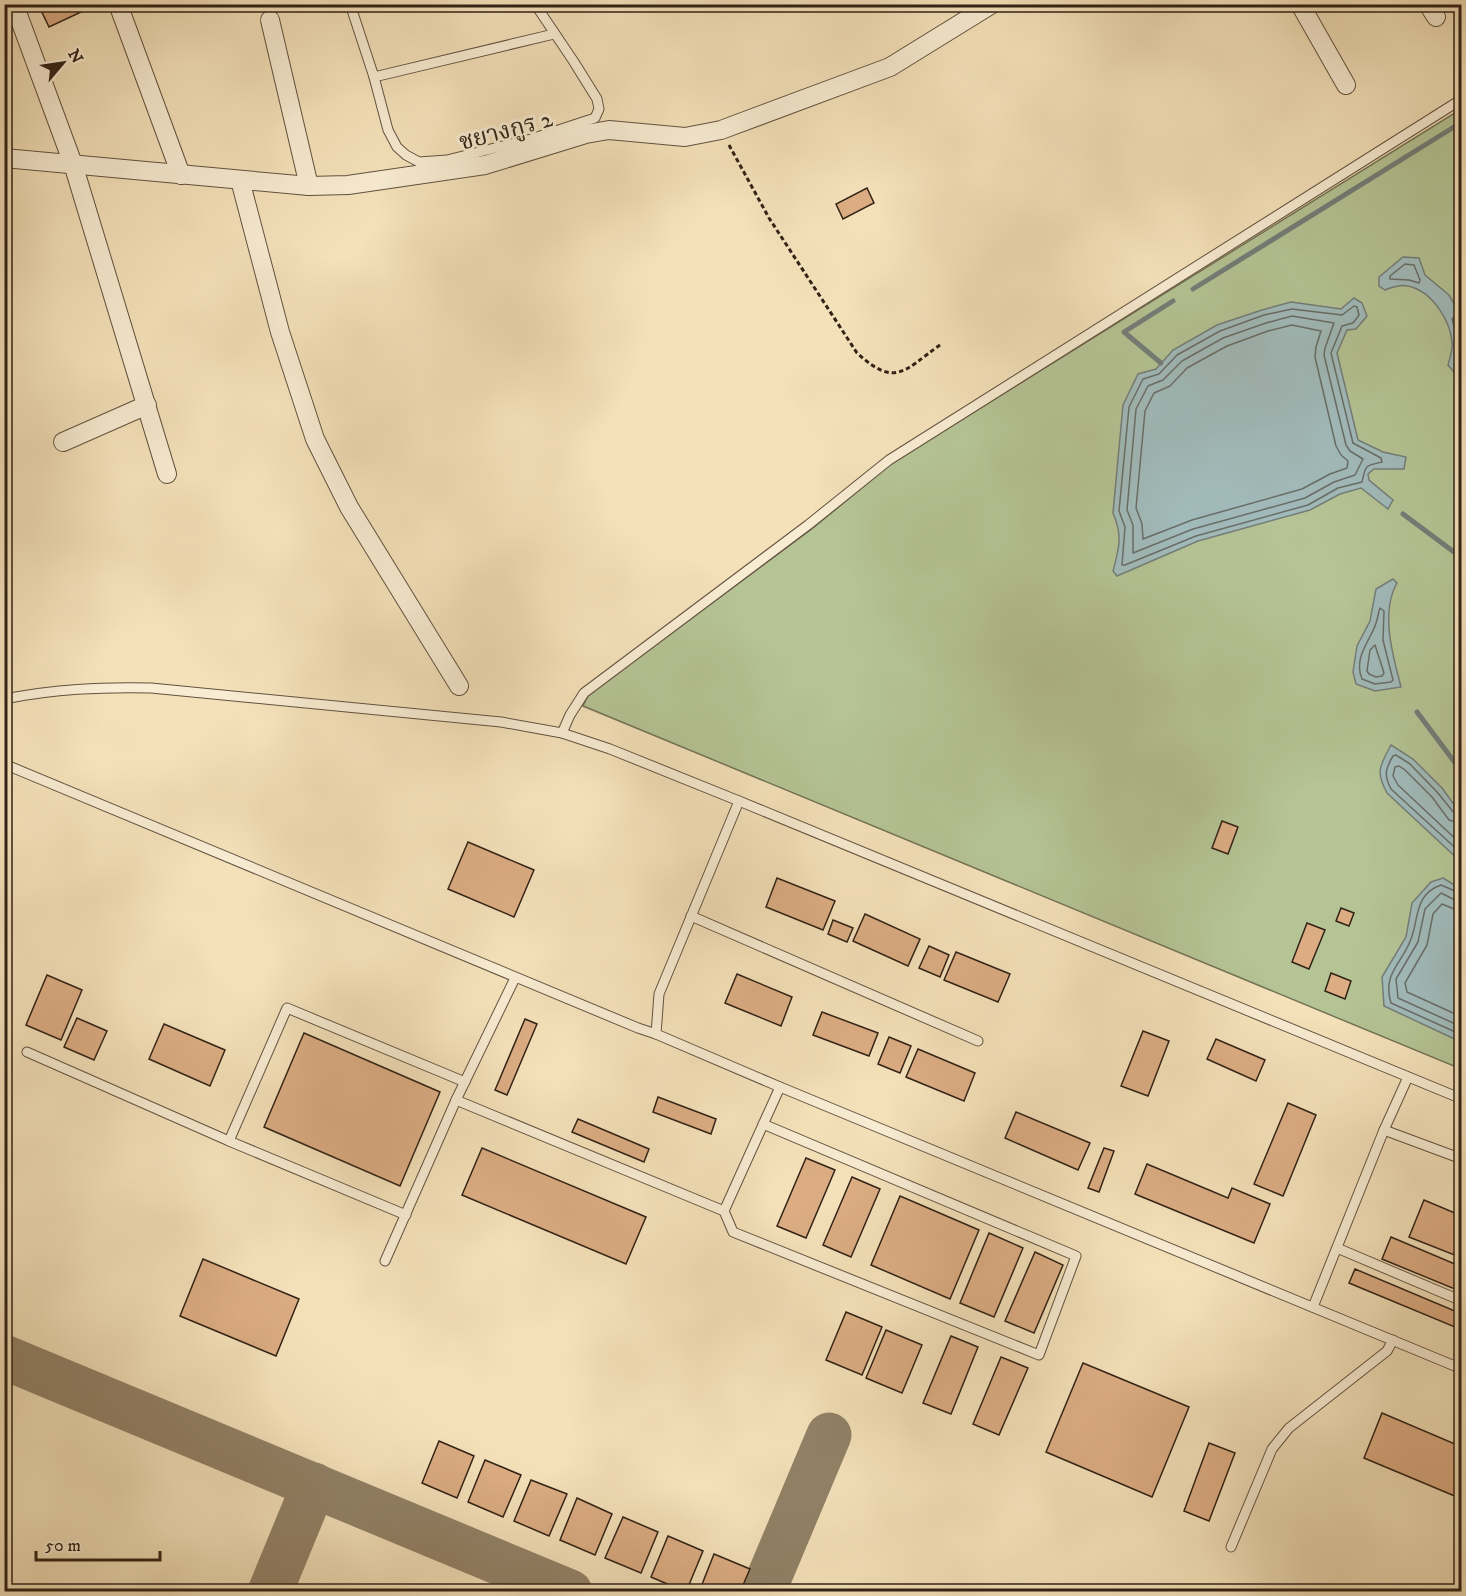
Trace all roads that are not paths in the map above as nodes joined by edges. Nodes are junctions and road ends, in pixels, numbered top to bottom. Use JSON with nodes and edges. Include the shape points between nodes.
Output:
{"nodes":[{"id":1,"x":14,"y":4,"type":"edge"},
{"id":2,"x":118,"y":4,"type":"edge"},
{"id":3,"x":350,"y":4,"type":"edge"},
{"id":4,"x":536,"y":4,"type":"edge"},
{"id":5,"x":992,"y":4,"type":"edge"},
{"id":6,"x":1300,"y":4,"type":"edge"},
{"id":7,"x":270,"y":20,"type":"dead end"},
{"id":8,"x":554,"y":34,"type":"junction"},
{"id":9,"x":374,"y":77,"type":"junction"},
{"id":10,"x":1346,"y":85,"type":"dead end"},
{"id":11,"x":1461,"y":99,"type":"edge"},
{"id":12,"x":4,"y":158,"type":"edge"},
{"id":13,"x":73,"y":164,"type":"junction"},
{"id":14,"x":182,"y":175,"type":"junction"},
{"id":15,"x":240,"y":180,"type":"junction"},
{"id":16,"x":309,"y":186,"type":"junction"},
{"id":17,"x":147,"y":405,"type":"junction"},
{"id":18,"x":63,"y":442,"type":"dead end"},
{"id":19,"x":167,"y":474,"type":"dead end"},
{"id":20,"x":459,"y":686,"type":"dead end"},
{"id":21,"x":4,"y":699,"type":"edge"},
{"id":22,"x":562,"y":733,"type":"junction"},
{"id":23,"x":4,"y":764,"type":"edge"},
{"id":24,"x":739,"y":801,"type":"junction"},
{"id":25,"x":691,"y":916,"type":"junction"},
{"id":26,"x":515,"y":978,"type":"junction"},
{"id":27,"x":656,"y":1034,"type":"junction"},
{"id":28,"x":978,"y":1041,"type":"dead end"},
{"id":29,"x":27,"y":1052,"type":"dead end"},
{"id":30,"x":1408,"y":1077,"type":"junction"},
{"id":31,"x":465,"y":1082,"type":"junction"},
{"id":32,"x":780,"y":1087,"type":"junction"},
{"id":33,"x":1461,"y":1099,"type":"edge"},
{"id":34,"x":456,"y":1100,"type":"junction"},
{"id":35,"x":763,"y":1124,"type":"junction"},
{"id":36,"x":1384,"y":1130,"type":"junction"},
{"id":37,"x":229,"y":1141,"type":"junction"},
{"id":38,"x":1461,"y":1159,"type":"edge"},
{"id":39,"x":724,"y":1211,"type":"junction"},
{"id":40,"x":406,"y":1215,"type":"junction"},
{"id":41,"x":1337,"y":1248,"type":"junction"},
{"id":42,"x":385,"y":1261,"type":"dead end"},
{"id":43,"x":1461,"y":1301,"type":"edge"},
{"id":44,"x":1313,"y":1307,"type":"junction"},
{"id":45,"x":1393,"y":1340,"type":"junction"},
{"id":46,"x":1461,"y":1369,"type":"edge"},
{"id":47,"x":1231,"y":1548,"type":"dead end"}],
"edges":[{"from":1,"to":13,"type":"street"},
{"from":2,"to":14,"type":"street"},
{"from":3,"to":9,"type":"lane"},
{"from":4,"to":8,"type":"lane"},
{"from":5,"to":16,"type":"street","name":"ชยางกูร 2","via":[[890,67],[721,130],[686,137],[609,130],[485,165],[348,185]]},
{"from":6,"to":10,"type":"street"},
{"from":7,"to":16,"type":"street"},
{"from":8,"to":9,"type":"lane"},
{"from":8,"to":9,"type":"lane","via":[[597,99],[599,109],[595,118],[447,160],[419,162],[397,147],[388,130]]},
{"from":11,"to":22,"type":"lane","via":[[889,460],[584,693]]},
{"from":12,"to":13,"type":"street","name":"ชยางกูร 2"},
{"from":13,"to":14,"type":"street","name":"ชยางกูร 2"},
{"from":13,"to":17,"type":"street"},
{"from":14,"to":15,"type":"street","name":"ชยางกูร 2"},
{"from":15,"to":16,"type":"street","name":"ชยางกูร 2"},
{"from":15,"to":20,"type":"street","via":[[280,332],[315,439],[349,507]]},
{"from":17,"to":18,"type":"street"},
{"from":17,"to":19,"type":"street"},
{"from":21,"to":22,"type":"lane","via":[[95,687],[151,688],[501,722]]},
{"from":22,"to":24,"type":"lane"},
{"from":23,"to":26,"type":"lane"},
{"from":24,"to":25,"type":"lane"},
{"from":24,"to":30,"type":"lane"},
{"from":25,"to":27,"type":"lane","via":[[659,994]]},
{"from":25,"to":28,"type":"lane"},
{"from":26,"to":27,"type":"lane"},
{"from":26,"to":31,"type":"lane"},
{"from":27,"to":32,"type":"lane"},
{"from":29,"to":37,"type":"lane"},
{"from":30,"to":33,"type":"lane"},
{"from":30,"to":36,"type":"lane"},
{"from":31,"to":34,"type":"lane"},
{"from":31,"to":37,"type":"lane","via":[[287,1008]]},
{"from":32,"to":35,"type":"lane"},
{"from":32,"to":44,"type":"lane"},
{"from":34,"to":39,"type":"lane"},
{"from":34,"to":40,"type":"lane"},
{"from":35,"to":39,"type":"lane"},
{"from":35,"to":39,"type":"lane","via":[[1076,1256],[1039,1355],[733,1232]]},
{"from":36,"to":38,"type":"lane"},
{"from":36,"to":41,"type":"lane"},
{"from":37,"to":40,"type":"lane"},
{"from":40,"to":42,"type":"lane"},
{"from":41,"to":43,"type":"lane"},
{"from":41,"to":44,"type":"lane"},
{"from":44,"to":45,"type":"lane"},
{"from":45,"to":46,"type":"lane"},
{"from":45,"to":47,"type":"lane","via":[[1387,1351],[1289,1428],[1277,1442]]}]}
